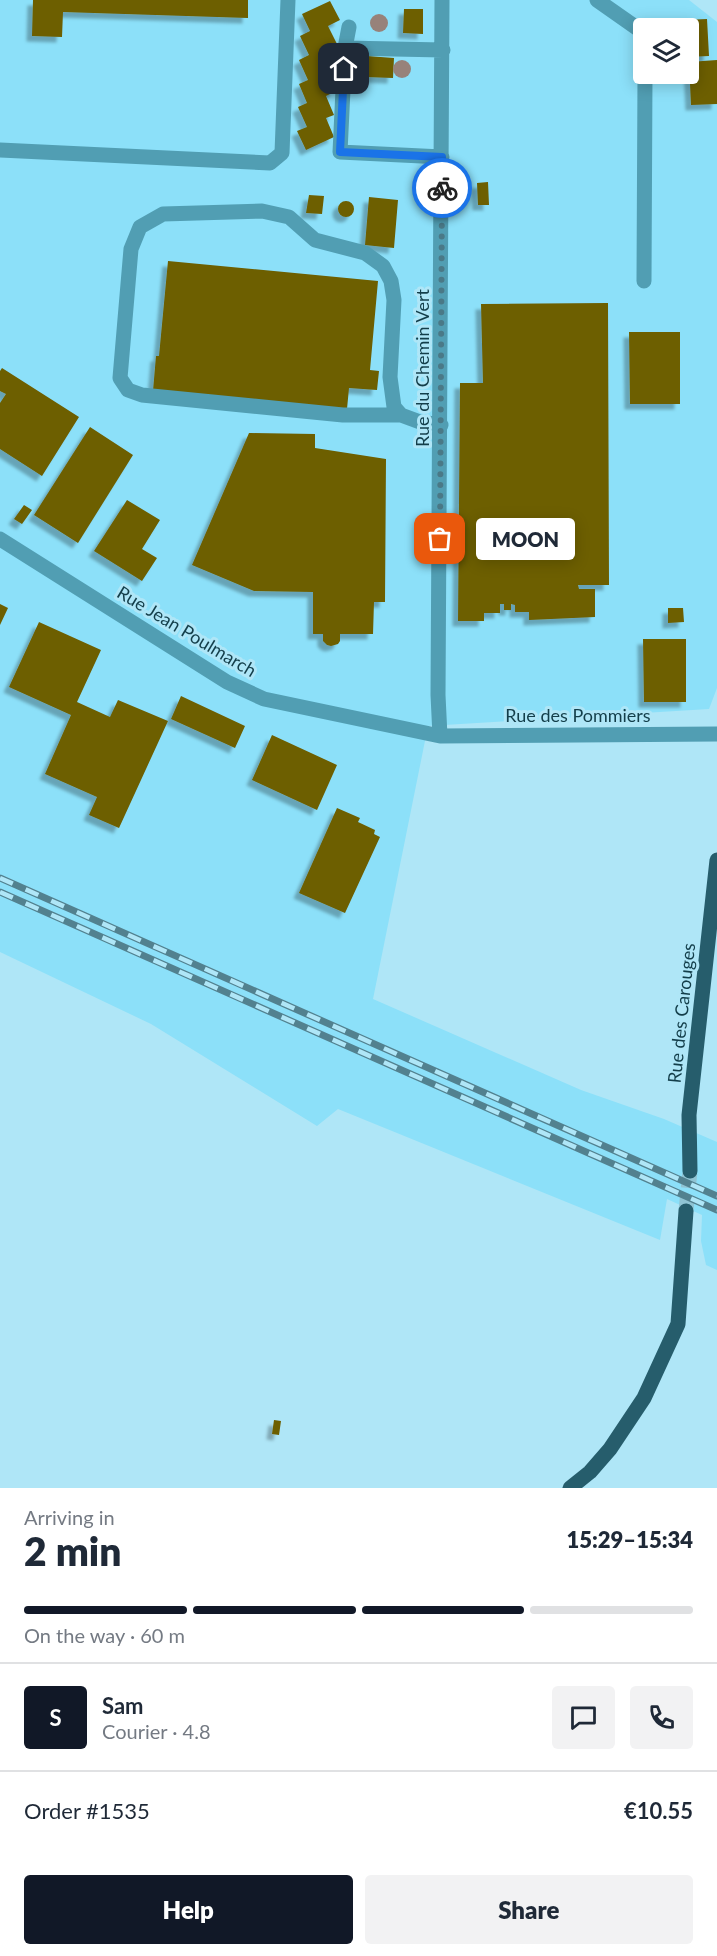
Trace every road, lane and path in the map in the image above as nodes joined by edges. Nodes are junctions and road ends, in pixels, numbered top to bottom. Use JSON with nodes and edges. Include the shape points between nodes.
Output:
{"nodes":[{"id":1,"x":288,"y":0,"type":"edge"},
{"id":2,"x":442,"y":0,"type":"edge"},
{"id":3,"x":597,"y":0,"type":"edge"},
{"id":4,"x":633,"y":25,"type":"edge"},
{"id":5,"x":349,"y":27,"type":"dead end"},
{"id":6,"x":345,"y":48,"type":"junction"},
{"id":7,"x":443,"y":50,"type":"junction"},
{"id":8,"x":645,"y":84,"type":"edge"},
{"id":9,"x":0,"y":150,"type":"edge"},
{"id":10,"x":442,"y":157,"type":"junction"},
{"id":11,"x":644,"y":281,"type":"dead end"},
{"id":12,"x":401,"y":415,"type":"junction"},
{"id":13,"x":441,"y":425,"type":"junction"},
{"id":14,"x":0,"y":539,"type":"edge"},
{"id":15,"x":717,"y":734,"type":"edge"},
{"id":16,"x":440,"y":736,"type":"junction"},
{"id":17,"x":717,"y":860,"type":"edge"},
{"id":18,"x":690,"y":1171,"type":"tunnel mouth"},
{"id":19,"x":686,"y":1211,"type":"tunnel mouth"},
{"id":20,"x":570,"y":1488,"type":"edge"}],
"edges":[{"from":1,"to":9,"type":"street","via":[[282,153],[270,163]]},
{"from":2,"to":7,"type":"street","name":"Rue du Chemin Vert"},
{"from":3,"to":4,"type":"street"},
{"from":5,"to":6,"type":"street"},
{"from":6,"to":7,"type":"street"},
{"from":6,"to":10,"type":"street","via":[[340,152]]},
{"from":7,"to":10,"type":"street","name":"Rue du Chemin Vert"},
{"from":8,"to":11,"type":"street"},
{"from":10,"to":13,"type":"street","name":"Rue du Chemin Vert"},
{"from":12,"to":12,"type":"street","via":[[394,407],[390,377],[394,300],[391,281],[383,266],[365,253],[315,240],[289,217],[261,211],[163,214],[140,227],[131,249],[120,378],[128,390],[142,395],[343,415]]},
{"from":12,"to":13,"type":"street"},
{"from":13,"to":16,"type":"street","name":"Rue du Chemin Vert"},
{"from":14,"to":16,"type":"street","name":"Rue Jean Poulmarch","via":[[227,682],[264,699]]},
{"from":15,"to":16,"type":"street","name":"Rue des Pommiers"},
{"from":17,"to":18,"type":"main road","name":"Rue des Carouges","via":[[689,1115]]},
{"from":19,"to":20,"type":"main road","via":[[678,1324],[644,1398],[610,1449]]}]}
